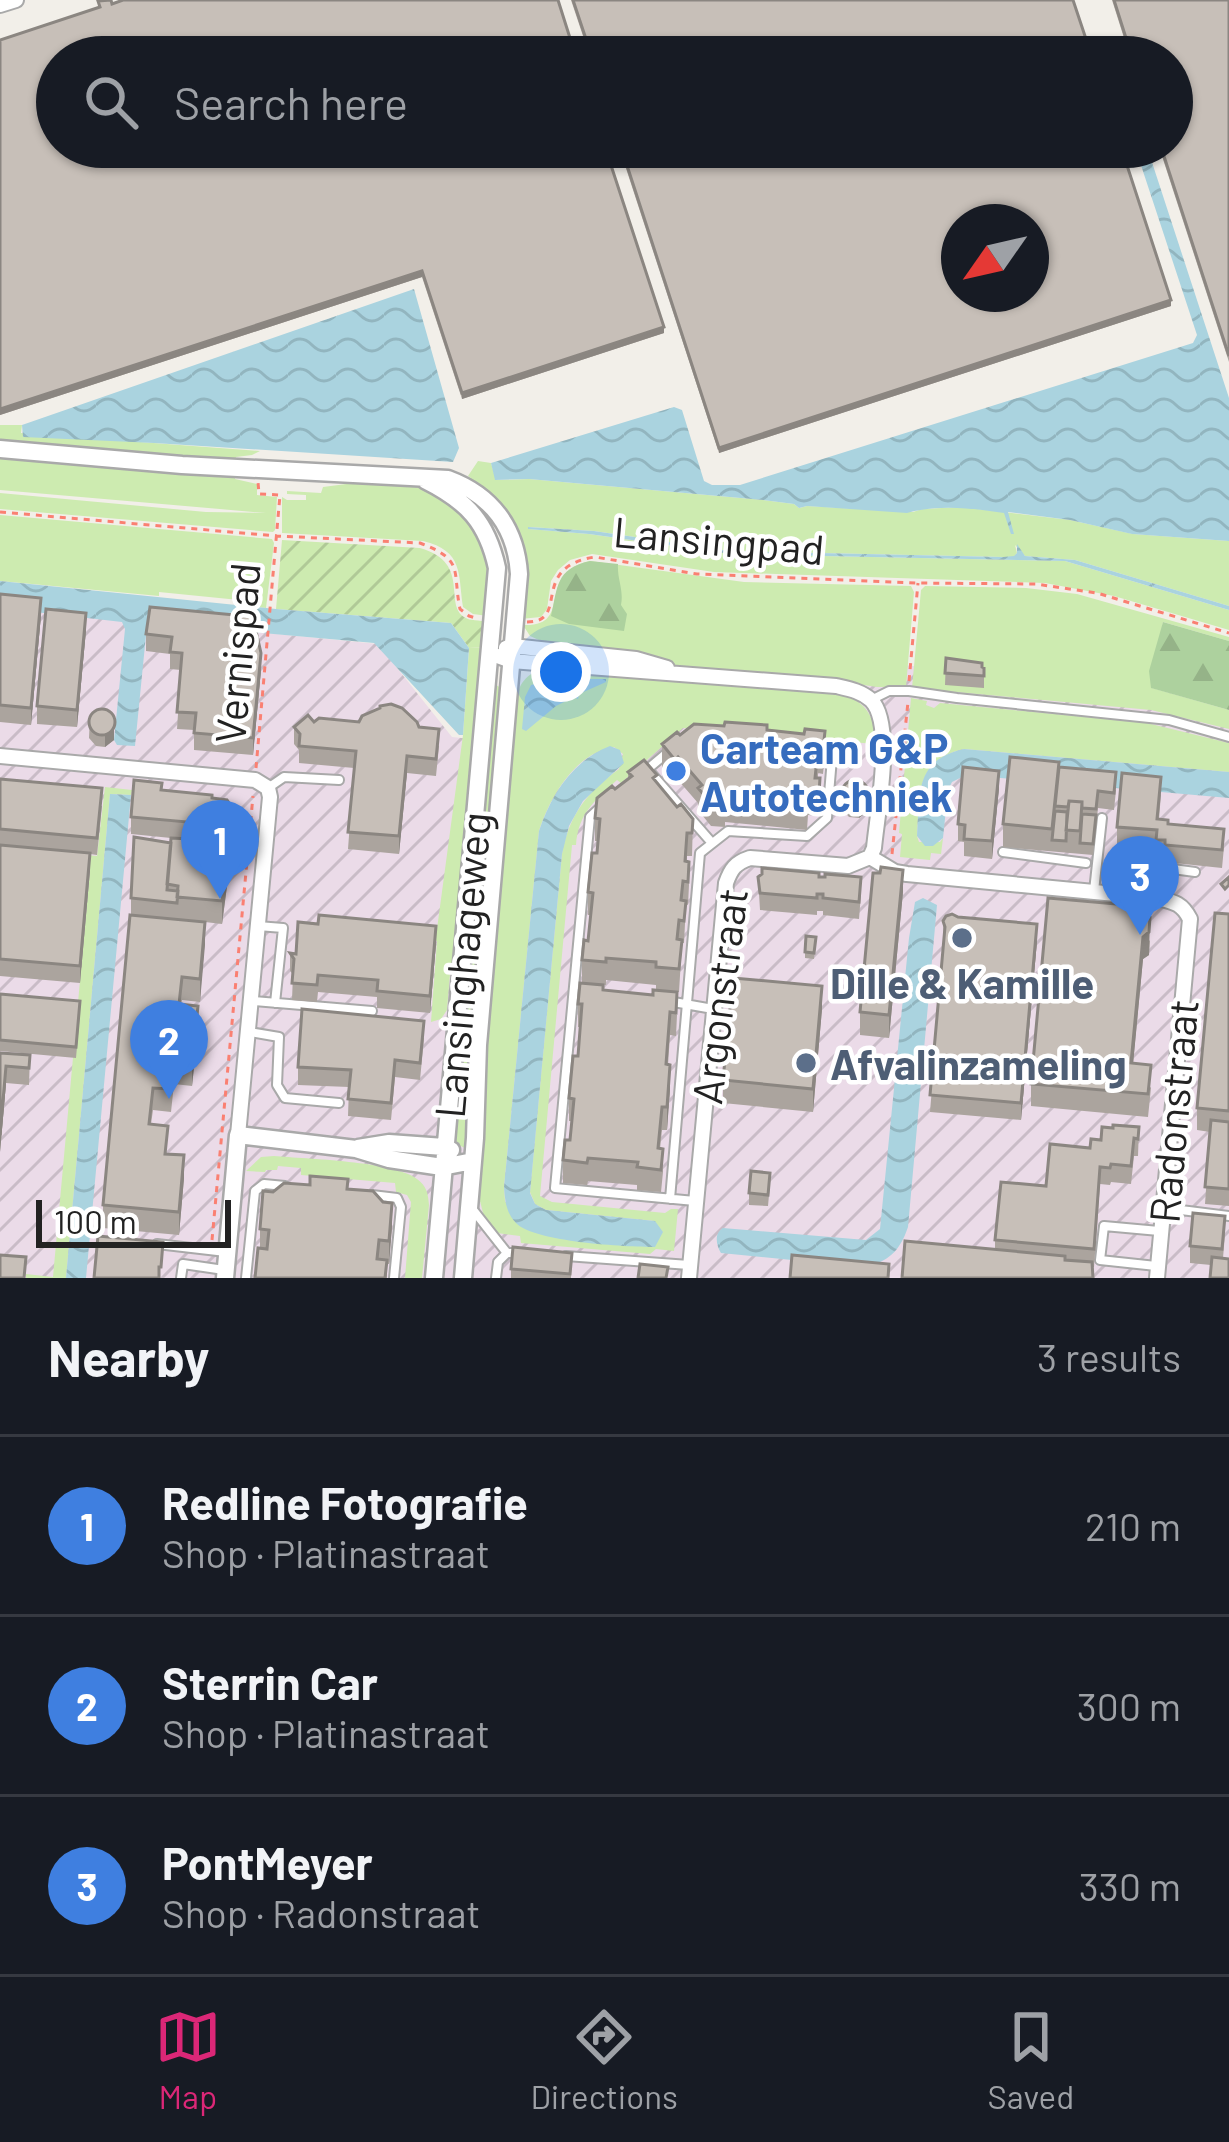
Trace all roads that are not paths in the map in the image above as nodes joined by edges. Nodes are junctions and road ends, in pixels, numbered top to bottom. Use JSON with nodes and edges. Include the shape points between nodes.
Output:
{"nodes":[{"id":1,"x":16,"y":0,"type":"edge"},
{"id":2,"x":0,"y":5,"type":"edge"},
{"id":3,"x":0,"y":449,"type":"edge"},
{"id":4,"x":424,"y":479,"type":"junction"},
{"id":5,"x":489,"y":653,"type":"junction"},
{"id":6,"x":512,"y":654,"type":"junction"},
{"id":7,"x":871,"y":700,"type":"junction"},
{"id":8,"x":1229,"y":736,"type":"edge"},
{"id":9,"x":812,"y":744,"type":"edge"},
{"id":10,"x":676,"y":746,"type":"edge"},
{"id":11,"x":0,"y":756,"type":"edge"},
{"id":12,"x":648,"y":769,"type":"junction"},
{"id":13,"x":339,"y":780,"type":"dead end"},
{"id":14,"x":633,"y":781,"type":"edge"},
{"id":15,"x":265,"y":789,"type":"junction"},
{"id":16,"x":619,"y":793,"type":"edge"},
{"id":17,"x":1102,"y":818,"type":"edge"},
{"id":18,"x":712,"y":843,"type":"junction"},
{"id":19,"x":1003,"y":852,"type":"dead end"},
{"id":20,"x":870,"y":857,"type":"junction"},
{"id":21,"x":1065,"y":860,"type":"junction"},
{"id":22,"x":1120,"y":862,"type":"dead end"},
{"id":23,"x":1086,"y":863,"type":"dead end"},
{"id":24,"x":1136,"y":864,"type":"junction"},
{"id":25,"x":1195,"y":872,"type":"dead end"},
{"id":26,"x":1063,"y":888,"type":"junction"},
{"id":27,"x":1094,"y":891,"type":"junction"},
{"id":28,"x":1132,"y":896,"type":"junction"},
{"id":29,"x":258,"y":926,"type":"junction"},
{"id":30,"x":251,"y":1001,"type":"junction"},
{"id":31,"x":664,"y":1001,"type":"edge"},
{"id":32,"x":275,"y":1003,"type":"junction"},
{"id":33,"x":687,"y":1003,"type":"junction"},
{"id":34,"x":714,"y":1009,"type":"junction"},
{"id":35,"x":373,"y":1011,"type":"edge"},
{"id":36,"x":248,"y":1031,"type":"junction"},
{"id":37,"x":339,"y":1102,"type":"dead end"},
{"id":38,"x":238,"y":1135,"type":"junction"},
{"id":39,"x":444,"y":1147,"type":"junction"},
{"id":40,"x":356,"y":1149,"type":"junction"},
{"id":41,"x":473,"y":1161,"type":"junction"},
{"id":42,"x":442,"y":1167,"type":"junction"},
{"id":43,"x":286,"y":1186,"type":"edge"},
{"id":44,"x":352,"y":1193,"type":"edge"},
{"id":45,"x":670,"y":1199,"type":"junction"},
{"id":46,"x":470,"y":1205,"type":"junction"},
{"id":47,"x":696,"y":1205,"type":"junction"},
{"id":48,"x":1163,"y":1208,"type":"junction"},
{"id":49,"x":1229,"y":1216,"type":"edge"},
{"id":50,"x":1161,"y":1231,"type":"junction"},
{"id":51,"x":148,"y":1243,"type":"edge"},
{"id":52,"x":506,"y":1253,"type":"junction"},
{"id":53,"x":531,"y":1253,"type":"edge"},
{"id":54,"x":552,"y":1255,"type":"edge"},
{"id":55,"x":248,"y":1258,"type":"junction"},
{"id":56,"x":223,"y":1262,"type":"edge"},
{"id":57,"x":655,"y":1263,"type":"junction"},
{"id":58,"x":690,"y":1272,"type":"edge"},
{"id":59,"x":1157,"y":1272,"type":"edge"},
{"id":60,"x":181,"y":1278,"type":"edge"},
{"id":61,"x":246,"y":1278,"type":"edge"},
{"id":62,"x":394,"y":1278,"type":"edge"},
{"id":63,"x":434,"y":1278,"type":"edge"},
{"id":64,"x":463,"y":1278,"type":"edge"},
{"id":65,"x":496,"y":1278,"type":"edge"},
{"id":66,"x":654,"y":1278,"type":"edge"}],
"edges":[{"from":1,"to":2,"type":"street"},
{"from":3,"to":4,"type":"street","name":"Lansinghageweg"},
{"from":4,"to":5,"type":"street","name":"Lansinghageweg","via":[[458,499],[493,547]]},
{"from":4,"to":6,"type":"street","name":"Lansinghageweg","via":[[448,479],[481,494],[514,540]]},
{"from":5,"to":6,"type":"street"},
{"from":5,"to":39,"type":"street","name":"Lansinghageweg"},
{"from":6,"to":7,"type":"street","via":[[636,659],[684,673],[836,686]]},
{"from":6,"to":41,"type":"street","name":"Lansinghageweg"},
{"from":7,"to":8,"type":"lane","via":[[909,691],[1169,720]]},
{"from":7,"to":20,"type":"street","via":[[884,733]]},
{"from":9,"to":18,"type":"lane","via":[[833,746],[827,818],[807,836],[728,831]]},
{"from":10,"to":12,"type":"lane"},
{"from":11,"to":15,"type":"street"},
{"from":12,"to":14,"type":"lane"},
{"from":12,"to":18,"type":"lane"},
{"from":13,"to":15,"type":"lane","via":[[284,777]]},
{"from":15,"to":29,"type":"street"},
{"from":16,"to":45,"type":"lane","via":[[590,817],[555,1188]]},
{"from":17,"to":27,"type":"lane"},
{"from":18,"to":33,"type":"lane","via":[[700,853]]},
{"from":19,"to":21,"type":"lane"},
{"from":20,"to":26,"type":"street","name":"Radonstraat","via":[[907,874]]},
{"from":20,"to":34,"type":"street","name":"Argonstraat","via":[[848,866],[739,862],[726,883]]},
{"from":21,"to":23,"type":"lane"},
{"from":21,"to":26,"type":"lane"},
{"from":22,"to":24,"type":"lane"},
{"from":24,"to":25,"type":"lane"},
{"from":24,"to":28,"type":"lane"},
{"from":26,"to":27,"type":"street","name":"Radonstraat"},
{"from":27,"to":28,"type":"street","name":"Radonstraat"},
{"from":28,"to":48,"type":"street","name":"Radonstraat","via":[[1178,902],[1190,920]]},
{"from":29,"to":30,"type":"street"},
{"from":29,"to":32,"type":"lane","via":[[283,928]]},
{"from":30,"to":32,"type":"lane"},
{"from":30,"to":36,"type":"street"},
{"from":31,"to":33,"type":"lane"},
{"from":32,"to":35,"type":"lane"},
{"from":33,"to":34,"type":"lane"},
{"from":33,"to":45,"type":"lane"},
{"from":34,"to":47,"type":"street","name":"Argonstraat"},
{"from":36,"to":37,"type":"lane","via":[[278,1037],[277,1085],[285,1098]]},
{"from":36,"to":38,"type":"street"},
{"from":38,"to":40,"type":"street"},
{"from":38,"to":56,"type":"street"},
{"from":39,"to":40,"type":"street"},
{"from":39,"to":41,"type":"street"},
{"from":39,"to":42,"type":"street","name":"Lansinghageweg"},
{"from":40,"to":42,"type":"street"},
{"from":41,"to":42,"type":"street"},
{"from":41,"to":46,"type":"street","name":"Lansinghageweg"},
{"from":42,"to":63,"type":"street","name":"Lansinghageweg"},
{"from":43,"to":55,"type":"lane","via":[[255,1191]]},
{"from":44,"to":62,"type":"lane","via":[[397,1198]]},
{"from":45,"to":47,"type":"lane"},
{"from":46,"to":52,"type":"lane"},
{"from":46,"to":64,"type":"street","name":"Lansinghageweg"},
{"from":47,"to":58,"type":"street","name":"Argonstraat"},
{"from":48,"to":49,"type":"lane"},
{"from":48,"to":50,"type":"street","name":"Radonstraat"},
{"from":50,"to":59,"type":"street","name":"Radonstraat"},
{"from":50,"to":59,"type":"lane","via":[[1103,1226],[1100,1260]]},
{"from":51,"to":56,"type":"lane"},
{"from":52,"to":53,"type":"lane"},
{"from":52,"to":65,"type":"lane"},
{"from":54,"to":57,"type":"lane","name":"Argonstraat"},
{"from":55,"to":56,"type":"lane"},
{"from":55,"to":61,"type":"lane"},
{"from":56,"to":60,"type":"lane","via":[[183,1264]]},
{"from":57,"to":58,"type":"lane","name":"Argonstraat"},
{"from":57,"to":66,"type":"lane"}]}
